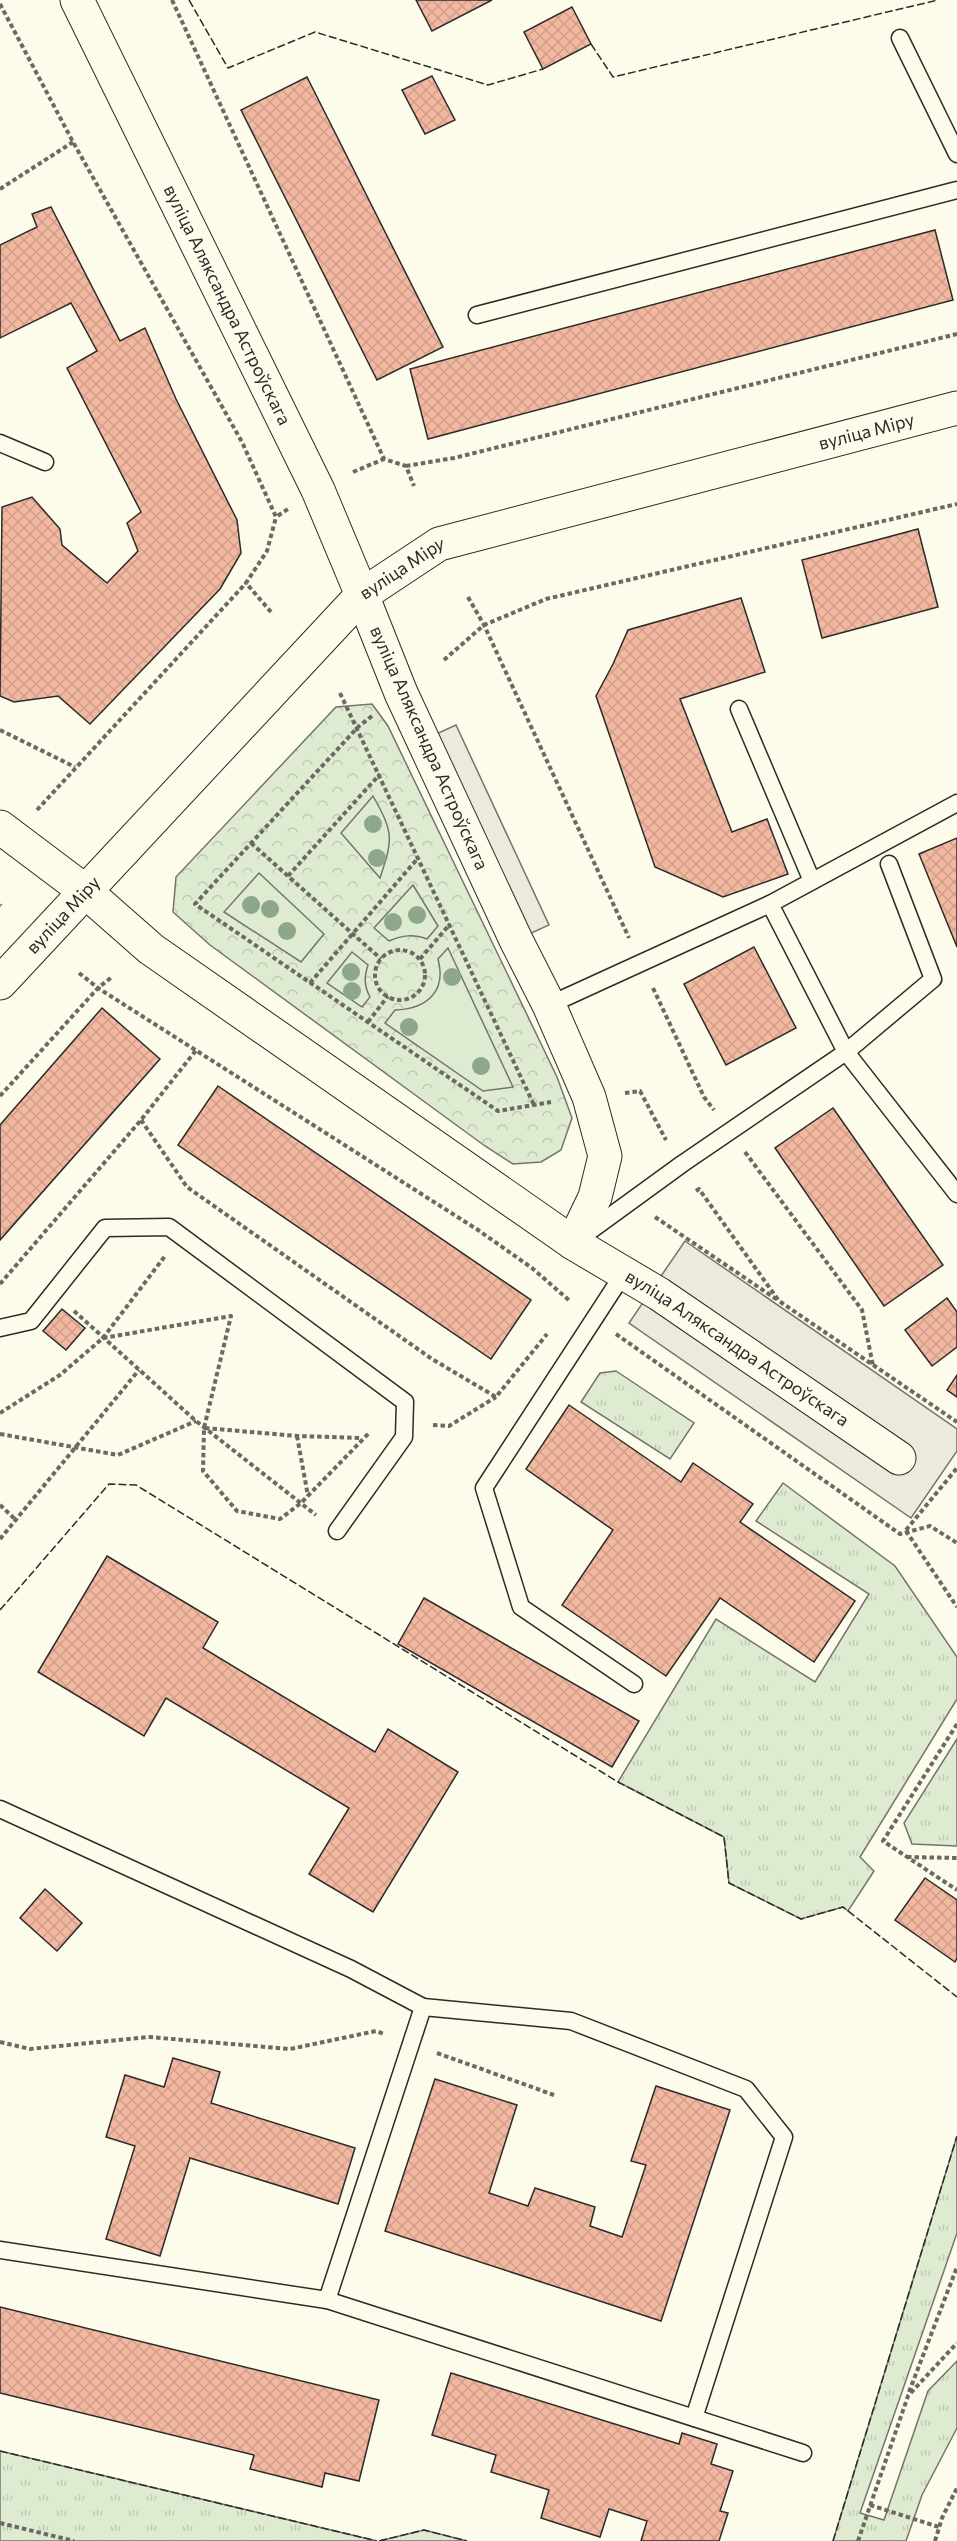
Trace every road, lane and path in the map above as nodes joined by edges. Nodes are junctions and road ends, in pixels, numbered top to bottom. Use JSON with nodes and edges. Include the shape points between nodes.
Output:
{"nodes":[{"id":1,"x":77,"y":0,"type":"edge"},
{"id":2,"x":172,"y":0,"type":"edge"},
{"id":3,"x":0,"y":4,"type":"edge"},
{"id":4,"x":900,"y":38,"type":"dead end"},
{"id":5,"x":73,"y":142,"type":"junction"},
{"id":6,"x":957,"y":154,"type":"edge"},
{"id":7,"x":0,"y":189,"type":"edge"},
{"id":8,"x":957,"y":190,"type":"edge"},
{"id":9,"x":477,"y":315,"type":"dead end"},
{"id":10,"x":957,"y":334,"type":"edge"},
{"id":11,"x":957,"y":408,"type":"edge"},
{"id":12,"x":0,"y":442,"type":"edge"},
{"id":13,"x":384,"y":459,"type":"junction"},
{"id":14,"x":45,"y":462,"type":"dead end"},
{"id":15,"x":406,"y":466,"type":"junction"},
{"id":16,"x":353,"y":472,"type":"dead end"},
{"id":17,"x":414,"y":486,"type":"dead end"},
{"id":18,"x":957,"y":504,"type":"edge"},
{"id":19,"x":293,"y":506,"type":"dead end"},
{"id":20,"x":276,"y":517,"type":"junction"},
{"id":21,"x":246,"y":583,"type":"junction"},
{"id":22,"x":362,"y":595,"type":"junction"},
{"id":23,"x":468,"y":597,"type":"dead end"},
{"id":24,"x":271,"y":612,"type":"dead end"},
{"id":25,"x":484,"y":625,"type":"junction"},
{"id":26,"x":444,"y":660,"type":"dead end"},
{"id":27,"x":340,"y":693,"type":"dead end"},
{"id":28,"x":739,"y":709,"type":"dead end"},
{"id":29,"x":376,"y":712,"type":"dead end"},
{"id":30,"x":358,"y":727,"type":"junction"},
{"id":31,"x":0,"y":730,"type":"edge"},
{"id":32,"x":75,"y":768,"type":"junction"},
{"id":33,"x":380,"y":774,"type":"junction"},
{"id":34,"x":957,"y":803,"type":"edge"},
{"id":35,"x":7,"y":831,"type":"edge"},
{"id":36,"x":251,"y":843,"type":"junction"},
{"id":37,"x":419,"y":857,"type":"junction"},
{"id":38,"x":889,"y":864,"type":"dead end"},
{"id":39,"x":288,"y":876,"type":"junction"},
{"id":40,"x":812,"y":881,"type":"junction"},
{"id":41,"x":85,"y":891,"type":"junction"},
{"id":42,"x":770,"y":904,"type":"junction"},
{"id":43,"x":450,"y":924,"type":"junction"},
{"id":44,"x":352,"y":934,"type":"junction"},
{"id":45,"x":381,"y":959,"type":"junction"},
{"id":46,"x":420,"y":959,"type":"junction"},
{"id":47,"x":641,"y":963,"type":"junction"},
{"id":48,"x":79,"y":973,"type":"dead end"},
{"id":49,"x":112,"y":976,"type":"dead end"},
{"id":50,"x":0,"y":983,"type":"edge"},
{"id":51,"x":310,"y":983,"type":"junction"},
{"id":52,"x":98,"y":988,"type":"junction"},
{"id":53,"x":388,"y":996,"type":"junction"},
{"id":54,"x":549,"y":1005,"type":"junction"},
{"id":55,"x":368,"y":1022,"type":"junction"},
{"id":56,"x":198,"y":1049,"type":"junction"},
{"id":57,"x":846,"y":1052,"type":"junction"},
{"id":58,"x":622,"y":1093,"type":"dead end"},
{"id":59,"x":0,"y":1096,"type":"edge"},
{"id":60,"x":554,"y":1101,"type":"dead end"},
{"id":61,"x":534,"y":1105,"type":"junction"},
{"id":62,"x":141,"y":1120,"type":"junction"},
{"id":63,"x":730,"y":1131,"type":"junction"},
{"id":64,"x":667,"y":1143,"type":"dead end"},
{"id":65,"x":957,"y":1194,"type":"edge"},
{"id":66,"x":690,"y":1195,"type":"dead end"},
{"id":67,"x":663,"y":1212,"type":"dead end"},
{"id":68,"x":180,"y":1235,"type":"junction"},
{"id":69,"x":573,"y":1243,"type":"junction"},
{"id":70,"x":624,"y":1273,"type":"junction"},
{"id":71,"x":0,"y":1284,"type":"edge"},
{"id":72,"x":53,"y":1293,"type":"junction"},
{"id":73,"x":779,"y":1301,"type":"junction"},
{"id":74,"x":593,"y":1318,"type":"junction"},
{"id":75,"x":0,"y":1328,"type":"edge"},
{"id":76,"x":552,"y":1329,"type":"dead end"},
{"id":77,"x":103,"y":1338,"type":"junction"},
{"id":78,"x":873,"y":1366,"type":"junction"},
{"id":79,"x":139,"y":1370,"type":"junction"},
{"id":80,"x":496,"y":1397,"type":"junction"},
{"id":81,"x":405,"y":1402,"type":"junction"},
{"id":82,"x":0,"y":1413,"type":"edge"},
{"id":83,"x":196,"y":1421,"type":"junction"},
{"id":84,"x":957,"y":1422,"type":"edge"},
{"id":85,"x":405,"y":1424,"type":"junction"},
{"id":86,"x":204,"y":1428,"type":"junction"},
{"id":87,"x":0,"y":1434,"type":"edge"},
{"id":88,"x":297,"y":1436,"type":"junction"},
{"id":89,"x":363,"y":1438,"type":"junction"},
{"id":90,"x":76,"y":1447,"type":"junction"},
{"id":91,"x":899,"y":1458,"type":"dead end"},
{"id":92,"x":957,"y":1468,"type":"edge"},
{"id":93,"x":308,"y":1496,"type":"junction"},
{"id":94,"x":301,"y":1503,"type":"junction"},
{"id":95,"x":0,"y":1505,"type":"edge"},
{"id":96,"x":16,"y":1520,"type":"junction"},
{"id":97,"x":337,"y":1531,"type":"joint"},
{"id":98,"x":906,"y":1531,"type":"junction"},
{"id":99,"x":0,"y":1539,"type":"edge"},
{"id":100,"x":957,"y":1543,"type":"edge"},
{"id":101,"x":957,"y":1607,"type":"edge"},
{"id":102,"x":634,"y":1684,"type":"dead end"},
{"id":103,"x":957,"y":1724,"type":"edge"},
{"id":104,"x":0,"y":1809,"type":"edge"},
{"id":105,"x":907,"y":1857,"type":"junction"},
{"id":106,"x":957,"y":1858,"type":"edge"},
{"id":107,"x":957,"y":1890,"type":"edge"},
{"id":108,"x":423,"y":2007,"type":"junction"},
{"id":109,"x":0,"y":2042,"type":"edge"},
{"id":110,"x":412,"y":2043,"type":"junction"},
{"id":111,"x":554,"y":2095,"type":"dead end"},
{"id":112,"x":0,"y":2250,"type":"edge"},
{"id":113,"x":957,"y":2267,"type":"edge"},
{"id":114,"x":327,"y":2300,"type":"junction"},
{"id":115,"x":957,"y":2343,"type":"edge"},
{"id":116,"x":908,"y":2396,"type":"junction"},
{"id":117,"x":694,"y":2418,"type":"junction"},
{"id":118,"x":803,"y":2453,"type":"dead end"},
{"id":119,"x":957,"y":2488,"type":"edge"},
{"id":120,"x":870,"y":2505,"type":"junction"},
{"id":121,"x":0,"y":2523,"type":"edge"},
{"id":122,"x":939,"y":2527,"type":"junction"},
{"id":123,"x":74,"y":2541,"type":"edge"},
{"id":124,"x":858,"y":2541,"type":"edge"},
{"id":125,"x":935,"y":2541,"type":"edge"}],
"edges":[{"from":1,"to":22,"type":"street","name":"вуліца Аляксандра Астроўскага","via":[[318,490]]},
{"from":2,"to":13,"type":"path"},
{"from":3,"to":5,"type":"path"},
{"from":4,"to":6,"type":"lane"},
{"from":5,"to":7,"type":"path"},
{"from":5,"to":20,"type":"path","via":[[242,442]]},
{"from":8,"to":9,"type":"lane"},
{"from":10,"to":15,"type":"path","via":[[466,455]]},
{"from":11,"to":22,"type":"street","name":"вуліца Міру","via":[[439,544]]},
{"from":12,"to":14,"type":"lane"},
{"from":13,"to":15,"type":"path"},
{"from":13,"to":16,"type":"path"},
{"from":15,"to":17,"type":"path"},
{"from":18,"to":25,"type":"path","via":[[546,600]]},
{"from":19,"to":20,"type":"path"},
{"from":20,"to":21,"type":"path","via":[[267,551]]},
{"from":21,"to":24,"type":"path"},
{"from":21,"to":32,"type":"path"},
{"from":22,"to":41,"type":"street","name":"вуліца Міру"},
{"from":22,"to":54,"type":"street","name":"вуліца Аляксандра Астроўскага","via":[[401,693]]},
{"from":23,"to":25,"type":"path"},
{"from":25,"to":26,"type":"path"},
{"from":25,"to":47,"type":"path"},
{"from":27,"to":30,"type":"path"},
{"from":28,"to":40,"type":"lane"},
{"from":29,"to":30,"type":"path"},
{"from":30,"to":33,"type":"path"},
{"from":30,"to":36,"type":"path"},
{"from":31,"to":32,"type":"path"},
{"from":32,"to":35,"type":"path"},
{"from":33,"to":37,"type":"path"},
{"from":33,"to":39,"type":"path"},
{"from":34,"to":40,"type":"lane"},
{"from":35,"to":41,"type":"street","name":"вуліца Аляксандра Астроўскага"},
{"from":36,"to":39,"type":"path"},
{"from":36,"to":51,"type":"path","via":[[195,904]]},
{"from":37,"to":43,"type":"path"},
{"from":37,"to":44,"type":"path"},
{"from":38,"to":57,"type":"lane","via":[[933,979]]},
{"from":39,"to":44,"type":"path"},
{"from":40,"to":42,"type":"lane"},
{"from":41,"to":50,"type":"street","name":"вуліца Міру"},
{"from":41,"to":69,"type":"street","name":"вуліца Аляксандра Астроўскага","via":[[151,949]]},
{"from":42,"to":47,"type":"lane"},
{"from":42,"to":57,"type":"lane"},
{"from":43,"to":46,"type":"path"},
{"from":43,"to":61,"type":"path"},
{"from":44,"to":45,"type":"path"},
{"from":44,"to":51,"type":"path"},
{"from":45,"to":46,"type":"path","via":[[402,950]]},
{"from":45,"to":53,"type":"path","via":[[375,975]]},
{"from":46,"to":53,"type":"path","via":[[425,976],[420,991],[405,999]]},
{"from":47,"to":54,"type":"lane"},
{"from":47,"to":63,"type":"path","via":[[704,1097]]},
{"from":48,"to":52,"type":"path"},
{"from":49,"to":52,"type":"path"},
{"from":51,"to":55,"type":"path"},
{"from":52,"to":56,"type":"path"},
{"from":52,"to":59,"type":"path"},
{"from":53,"to":55,"type":"path"},
{"from":54,"to":69,"type":"street","name":"вуліца Аляксандра Астроўскага","via":[[589,1097],[605,1156],[595,1197]]},
{"from":55,"to":61,"type":"path","via":[[498,1111]]},
{"from":56,"to":62,"type":"path"},
{"from":56,"to":74,"type":"path","via":[[478,1230]]},
{"from":57,"to":63,"type":"lane"},
{"from":57,"to":65,"type":"lane"},
{"from":58,"to":64,"type":"path","via":[[640,1091]]},
{"from":60,"to":61,"type":"path"},
{"from":62,"to":71,"type":"path"},
{"from":62,"to":80,"type":"path","via":[[187,1187],[432,1359]]},
{"from":63,"to":69,"type":"lane"},
{"from":63,"to":78,"type":"path","via":[[862,1310]]},
{"from":66,"to":73,"type":"path","via":[[699,1190]]},
{"from":67,"to":73,"type":"path","via":[[654,1217]]},
{"from":68,"to":72,"type":"lane","via":[[169,1227],[105,1228]]},
{"from":68,"to":77,"type":"path"},
{"from":68,"to":81,"type":"lane"},
{"from":69,"to":70,"type":"street","name":"вуліца Аляксандра Астроўскага"},
{"from":70,"to":74,"type":"lane"},
{"from":70,"to":91,"type":"street","name":"вуліца Аляксандра Астроўскага"},
{"from":72,"to":75,"type":"lane","via":[[31,1321]]},
{"from":72,"to":77,"type":"path"},
{"from":73,"to":78,"type":"path"},
{"from":74,"to":98,"type":"path","via":[[900,1534]]},
{"from":74,"to":102,"type":"lane","via":[[484,1488],[521,1607]]},
{"from":76,"to":80,"type":"path"},
{"from":77,"to":79,"type":"path"},
{"from":77,"to":82,"type":"path","via":[[60,1375]]},
{"from":77,"to":86,"type":"path","via":[[231,1317]]},
{"from":78,"to":84,"type":"path"},
{"from":79,"to":83,"type":"path"},
{"from":79,"to":90,"type":"path"},
{"from":80,"to":85,"type":"path","via":[[449,1426]]},
{"from":81,"to":85,"type":"lane"},
{"from":81,"to":89,"type":"path"},
{"from":83,"to":86,"type":"path"},
{"from":83,"to":90,"type":"path","via":[[118,1455]]},
{"from":85,"to":97,"type":"lane","via":[[404,1437]]},
{"from":86,"to":88,"type":"path"},
{"from":86,"to":94,"type":"path"},
{"from":86,"to":94,"type":"path","via":[[203,1471],[237,1511],[280,1519]]},
{"from":87,"to":90,"type":"path"},
{"from":88,"to":89,"type":"path"},
{"from":88,"to":93,"type":"path"},
{"from":89,"to":93,"type":"path"},
{"from":90,"to":96,"type":"path"},
{"from":92,"to":98,"type":"path"},
{"from":93,"to":94,"type":"path"},
{"from":94,"to":97,"type":"path"},
{"from":95,"to":96,"type":"path"},
{"from":96,"to":99,"type":"path"},
{"from":98,"to":100,"type":"path","via":[[930,1526]]},
{"from":98,"to":101,"type":"path"},
{"from":103,"to":105,"type":"path","via":[[883,1841]]},
{"from":104,"to":108,"type":"lane","via":[[351,1969]]},
{"from":105,"to":106,"type":"path"},
{"from":105,"to":107,"type":"path"},
{"from":108,"to":110,"type":"lane"},
{"from":108,"to":117,"type":"lane","via":[[571,2022],[746,2089],[784,2137]]},
{"from":109,"to":110,"type":"path","via":[[30,2049],[149,2037],[290,2049],[376,2031]]},
{"from":110,"to":111,"type":"path"},
{"from":110,"to":114,"type":"lane"},
{"from":112,"to":114,"type":"lane"},
{"from":113,"to":116,"type":"path"},
{"from":114,"to":117,"type":"lane"},
{"from":115,"to":116,"type":"path"},
{"from":116,"to":120,"type":"path"},
{"from":117,"to":118,"type":"lane"},
{"from":119,"to":122,"type":"path"},
{"from":120,"to":122,"type":"path"},
{"from":120,"to":124,"type":"path"},
{"from":121,"to":123,"type":"path"},
{"from":122,"to":125,"type":"path"}]}
